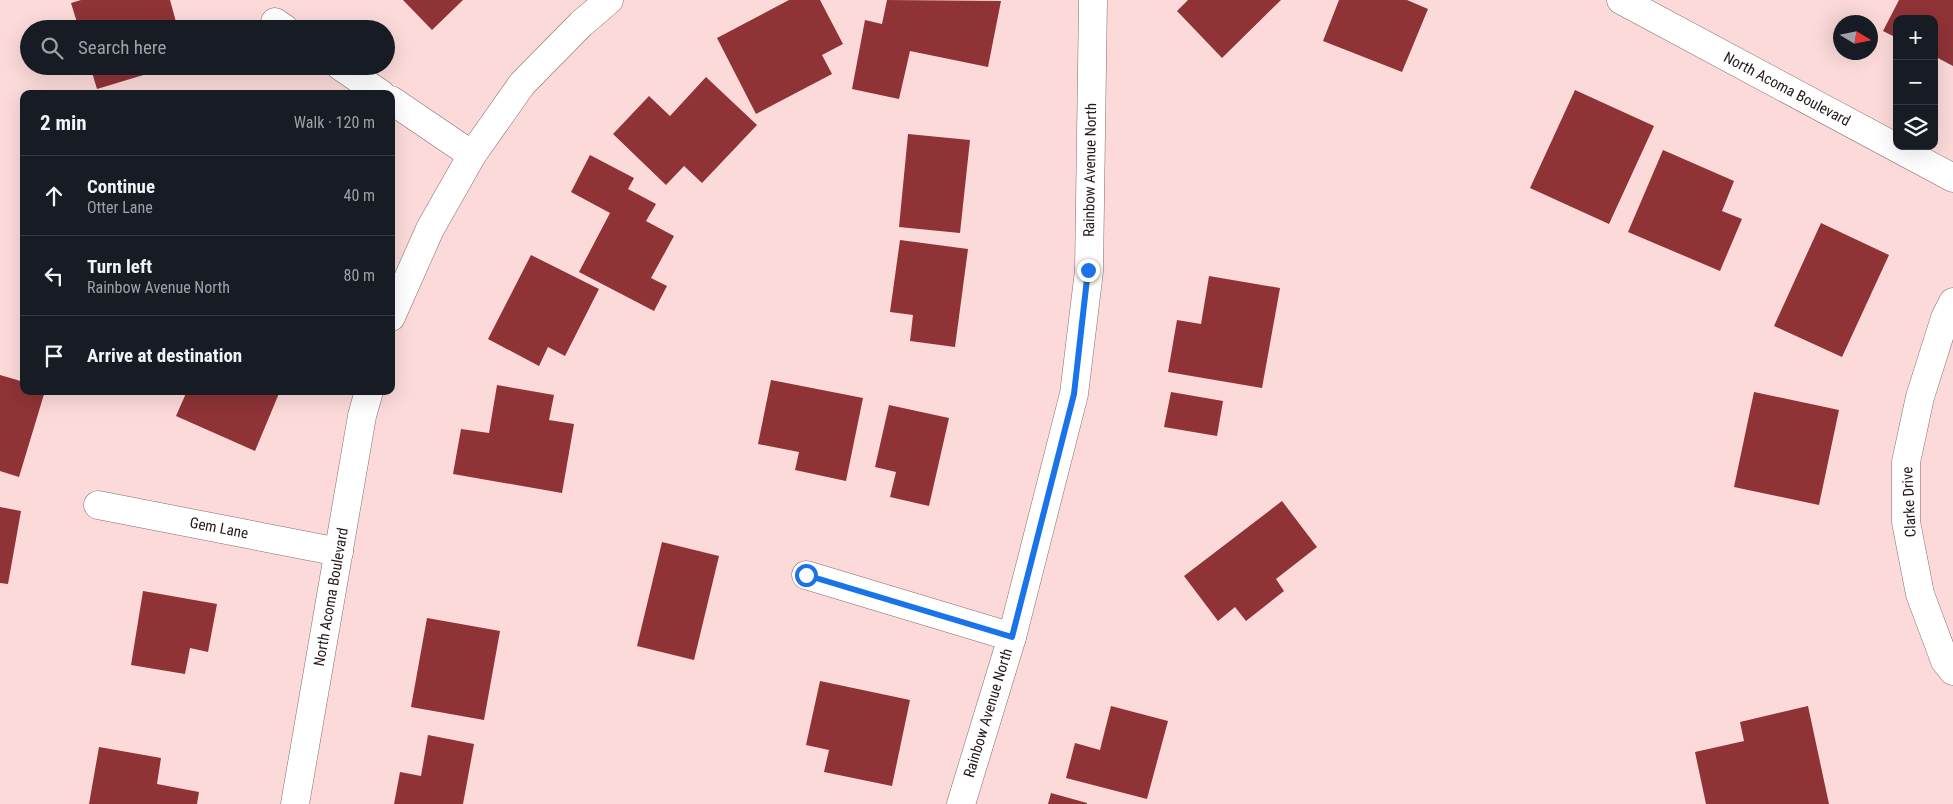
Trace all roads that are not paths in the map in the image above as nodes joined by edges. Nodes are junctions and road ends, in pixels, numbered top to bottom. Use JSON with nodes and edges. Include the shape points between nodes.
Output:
{"nodes":[{"id":1,"x":609,"y":0,"type":"edge"},
{"id":2,"x":1093,"y":0,"type":"edge"},
{"id":3,"x":1621,"y":0,"type":"edge"},
{"id":4,"x":353,"y":75,"type":"edge"},
{"id":5,"x":375,"y":90,"type":"edge"},
{"id":6,"x":395,"y":103,"type":"edge"},
{"id":7,"x":472,"y":154,"type":"junction"},
{"id":8,"x":1953,"y":178,"type":"edge"},
{"id":9,"x":1953,"y":302,"type":"edge"},
{"id":10,"x":395,"y":309,"type":"edge"},
{"id":11,"x":368,"y":395,"type":"edge"},
{"id":12,"x":98,"y":505,"type":"dead end"},
{"id":13,"x":339,"y":552,"type":"junction"},
{"id":14,"x":806,"y":575,"type":"dead end"},
{"id":15,"x":1012,"y":637,"type":"junction"},
{"id":16,"x":1953,"y":670,"type":"edge"},
{"id":17,"x":295,"y":804,"type":"edge"},
{"id":18,"x":961,"y":804,"type":"edge"}],
"edges":[{"from":1,"to":7,"type":"street","via":[[522,84]]},
{"from":2,"to":15,"type":"street","name":"Rainbow Avenue North","via":[[1088,270],[1074,394]]},
{"from":3,"to":8,"type":"street","name":"North Acoma Boulevard"},
{"from":4,"to":5,"type":"street"},
{"from":6,"to":7,"type":"street"},
{"from":7,"to":10,"type":"street","via":[[430,228]]},
{"from":9,"to":16,"type":"street","name":"Clarke Drive","via":[[1944,318],[1920,397],[1906,462],[1906,522],[1920,594],[1945,661]]},
{"from":11,"to":13,"type":"street","name":"North Acoma Boulevard"},
{"from":12,"to":13,"type":"street","name":"Gem Lane"},
{"from":13,"to":17,"type":"street","name":"North Acoma Boulevard"},
{"from":14,"to":15,"type":"street"},
{"from":15,"to":18,"type":"street","name":"Rainbow Avenue North"}]}
